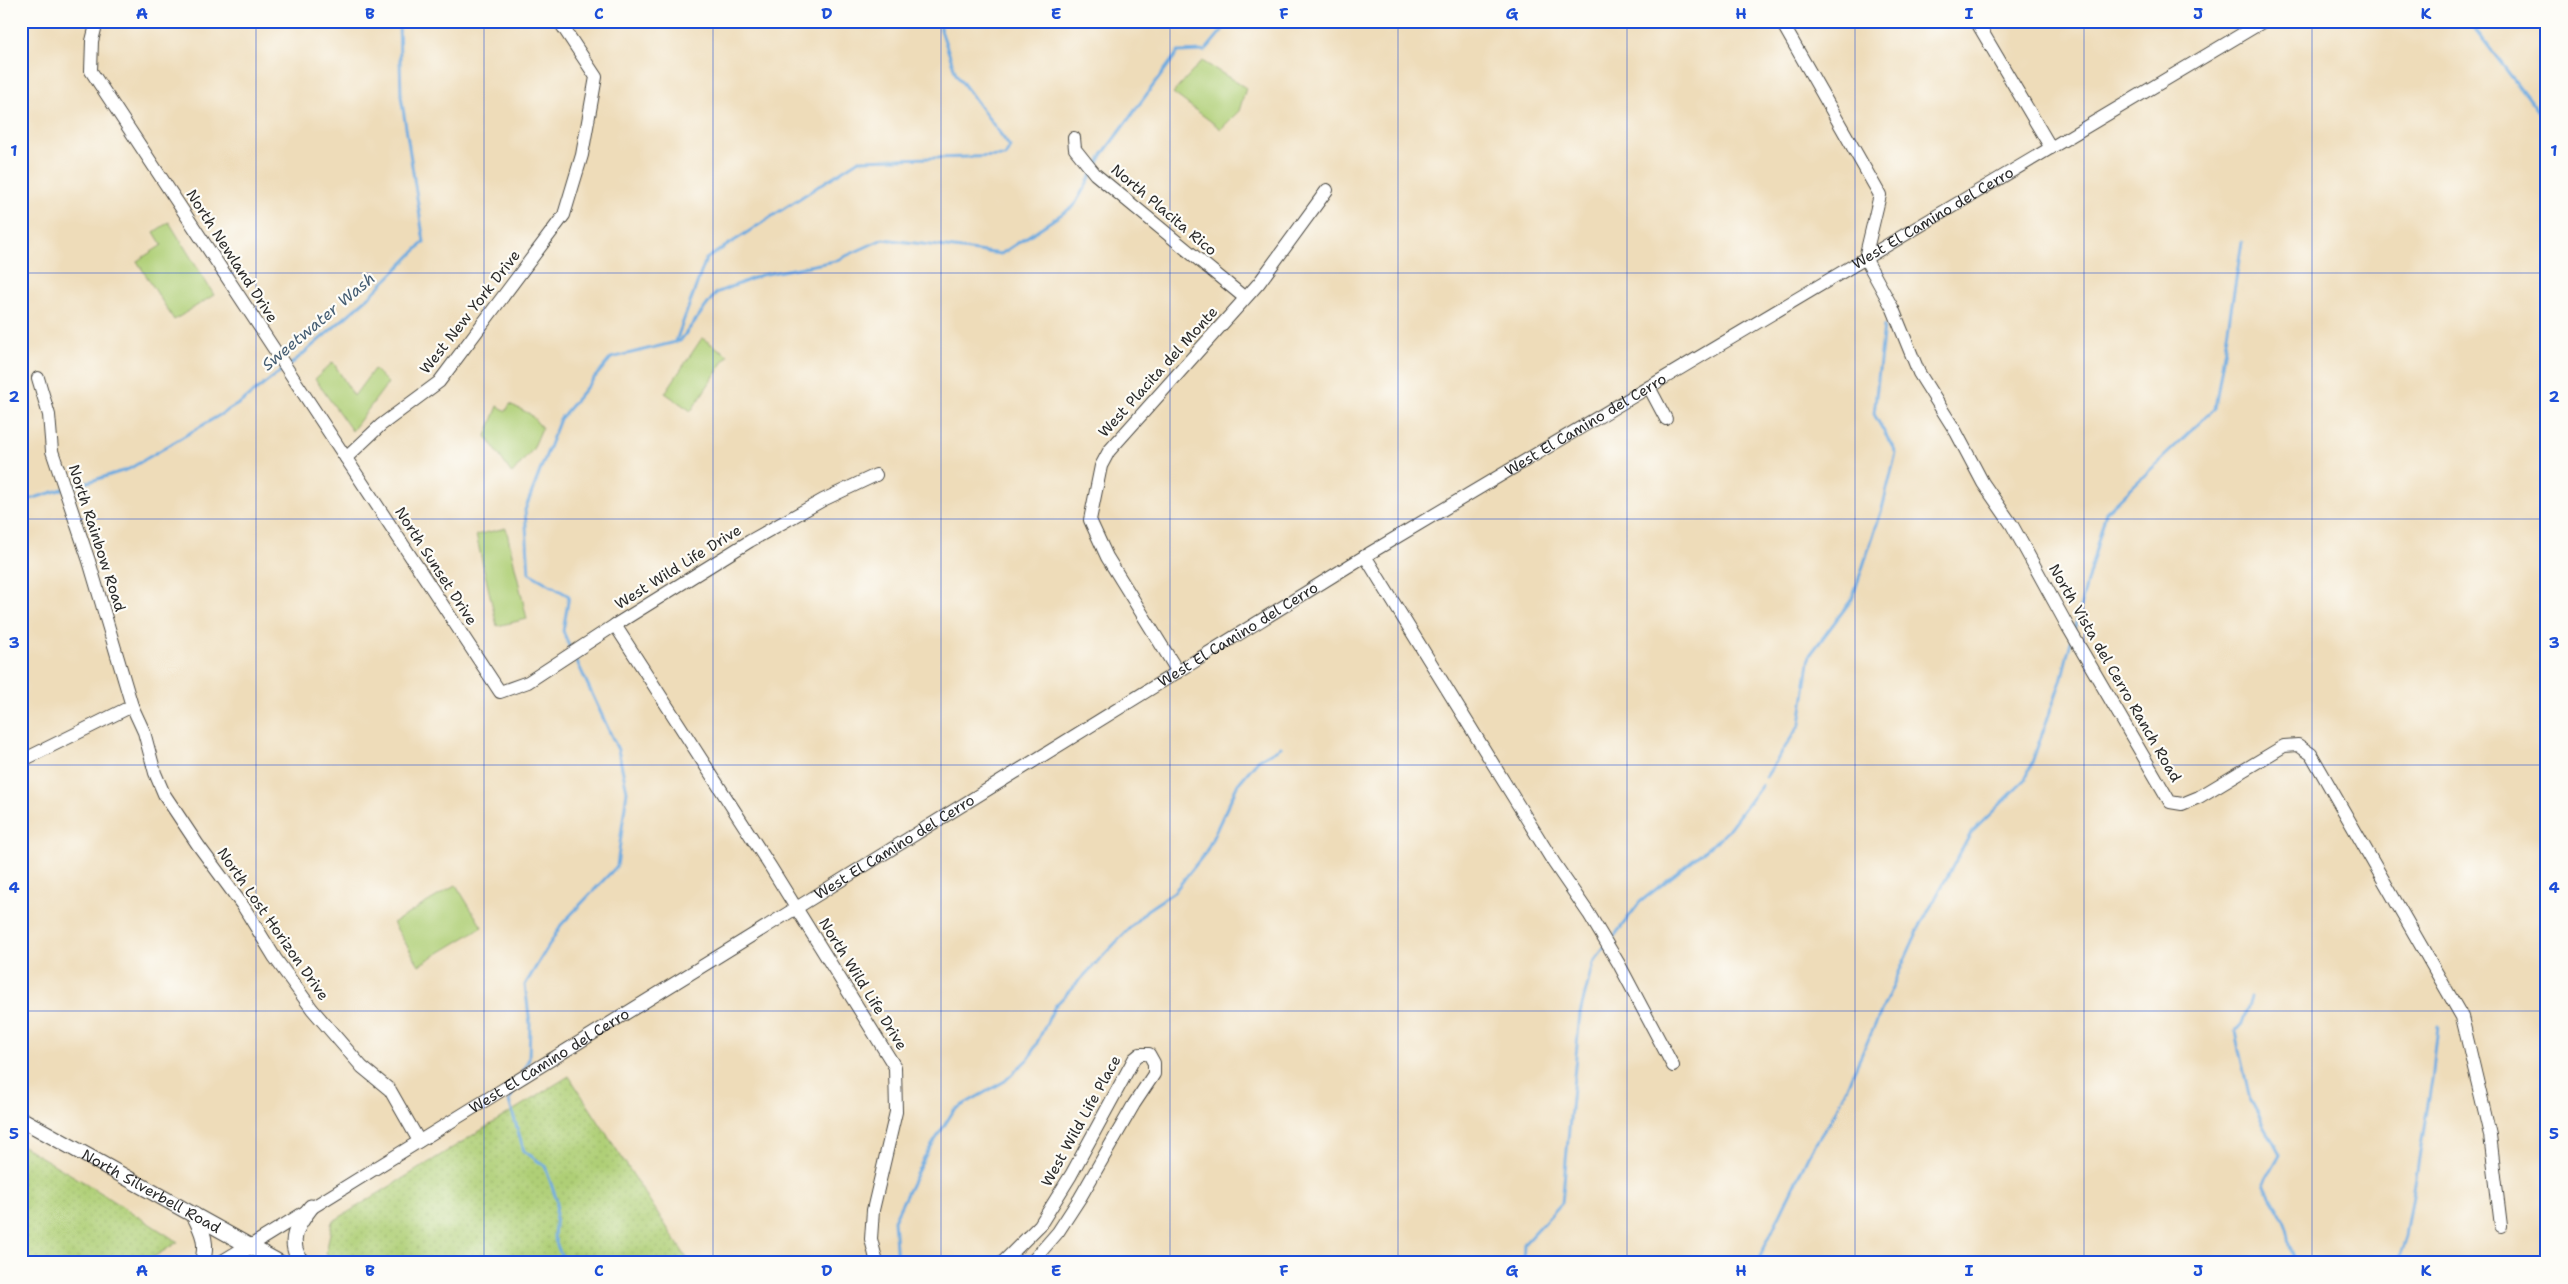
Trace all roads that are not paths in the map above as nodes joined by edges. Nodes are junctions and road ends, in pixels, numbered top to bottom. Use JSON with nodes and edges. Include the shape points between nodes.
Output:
{"nodes":[{"id":1,"x":97,"y":21,"type":"edge"},
{"id":2,"x":559,"y":21,"type":"edge"},
{"id":3,"x":1781,"y":21,"type":"edge"},
{"id":4,"x":1976,"y":21,"type":"edge"},
{"id":5,"x":2264,"y":21,"type":"edge"},
{"id":6,"x":1074,"y":138,"type":"dead end"},
{"id":7,"x":2051,"y":148,"type":"junction"},
{"id":8,"x":1327,"y":190,"type":"dead end"},
{"id":9,"x":1865,"y":258,"type":"junction"},
{"id":10,"x":1245,"y":298,"type":"junction"},
{"id":11,"x":38,"y":378,"type":"dead end"},
{"id":12,"x":1649,"y":387,"type":"junction"},
{"id":13,"x":1666,"y":419,"type":"dead end"},
{"id":14,"x":346,"y":458,"type":"junction"},
{"id":15,"x":876,"y":475,"type":"dead end"},
{"id":16,"x":1365,"y":556,"type":"junction"},
{"id":17,"x":615,"y":625,"type":"junction"},
{"id":18,"x":1178,"y":672,"type":"junction"},
{"id":19,"x":500,"y":692,"type":"joint"},
{"id":20,"x":132,"y":706,"type":"junction"},
{"id":21,"x":21,"y":761,"type":"edge"},
{"id":22,"x":797,"y":909,"type":"junction"},
{"id":23,"x":1673,"y":1066,"type":"dead end"},
{"id":24,"x":21,"y":1119,"type":"edge"},
{"id":25,"x":419,"y":1141,"type":"junction"},
{"id":26,"x":311,"y":1207,"type":"junction"},
{"id":27,"x":194,"y":1215,"type":"junction"},
{"id":28,"x":2501,"y":1226,"type":"dead end"},
{"id":29,"x":250,"y":1246,"type":"junction"},
{"id":30,"x":202,"y":1263,"type":"edge"},
{"id":31,"x":222,"y":1263,"type":"edge"},
{"id":32,"x":280,"y":1263,"type":"edge"},
{"id":33,"x":302,"y":1263,"type":"edge"},
{"id":34,"x":877,"y":1263,"type":"edge"},
{"id":35,"x":1002,"y":1263,"type":"edge"},
{"id":36,"x":1031,"y":1263,"type":"edge"}],
"edges":[{"from":1,"to":14,"type":"street","name":"North Newland Drive","via":[[91,71]]},
{"from":2,"to":14,"type":"street","name":"West New York Drive","via":[[596,77],[582,155],[564,215],[438,382],[381,425]]},
{"from":3,"to":9,"type":"street","via":[[1880,195]]},
{"from":4,"to":7,"type":"street"},
{"from":5,"to":7,"type":"street","name":"West El Camino del Cerro"},
{"from":6,"to":10,"type":"street","name":"North Placita Rico","via":[[1075,149],[1095,174]]},
{"from":7,"to":9,"type":"street","name":"West El Camino del Cerro"},
{"from":8,"to":10,"type":"street","name":"West Placita del Monte"},
{"from":9,"to":12,"type":"street","name":"West El Camino del Cerro"},
{"from":9,"to":28,"type":"street","name":"North Vista del Cerro Ranch Road","via":[[1893,309],[1919,373],[1956,432],[1983,484],[2012,525],[2170,802],[2182,804],[2199,796],[2284,746],[2298,745],[2310,754],[2462,1017],[2490,1135]]},
{"from":10,"to":18,"type":"street","name":"West Placita del Monte","via":[[1109,452],[1101,466],[1094,492],[1090,520],[1097,536]]},
{"from":11,"to":20,"type":"street","name":"North Rainbow Road","via":[[49,415],[52,451]]},
{"from":12,"to":13,"type":"street","name":"West El Camino del Cerro"},
{"from":12,"to":16,"type":"street","name":"West El Camino del Cerro"},
{"from":14,"to":19,"type":"street","name":"North Sunset Drive"},
{"from":15,"to":17,"type":"street","name":"West Wild Life Drive","via":[[750,541]]},
{"from":16,"to":18,"type":"street","name":"West El Camino del Cerro"},
{"from":16,"to":23,"type":"street","via":[[1554,863],[1589,914]]},
{"from":17,"to":19,"type":"street","name":"West Wild Life Drive","via":[[528,682]]},
{"from":17,"to":22,"type":"street","name":"North Wild Life Drive"},
{"from":18,"to":22,"type":"street","name":"West El Camino del Cerro"},
{"from":20,"to":21,"type":"street"},
{"from":20,"to":25,"type":"street","name":"North Lost Horizon Drive","via":[[164,794],[193,838],[312,1009],[362,1067],[390,1090]]},
{"from":22,"to":25,"type":"street","name":"West El Camino del Cerro"},
{"from":22,"to":34,"type":"street","name":"North Wild Life Drive","via":[[895,1067],[896,1112],[874,1210],[871,1239]]},
{"from":24,"to":27,"type":"main road","name":"North Silverbell Road"},
{"from":25,"to":26,"type":"street","name":"West El Camino del Cerro"},
{"from":26,"to":29,"type":"street","name":"West El Camino del Cerro"},
{"from":26,"to":33,"type":"main road","via":[[296,1226],[293,1241]]},
{"from":27,"to":29,"type":"main road","name":"North Silverbell Road"},
{"from":27,"to":30,"type":"main road","via":[[203,1233],[206,1250]]},
{"from":29,"to":31,"type":"main road","name":"West El Camino del Cerro"},
{"from":29,"to":32,"type":"main road","name":"North Silverbell Road"},
{"from":35,"to":36,"type":"street","name":"West Wild Life Place","via":[[1040,1225],[1134,1058],[1149,1054],[1154,1063],[1154,1074],[1058,1232]]}]}
